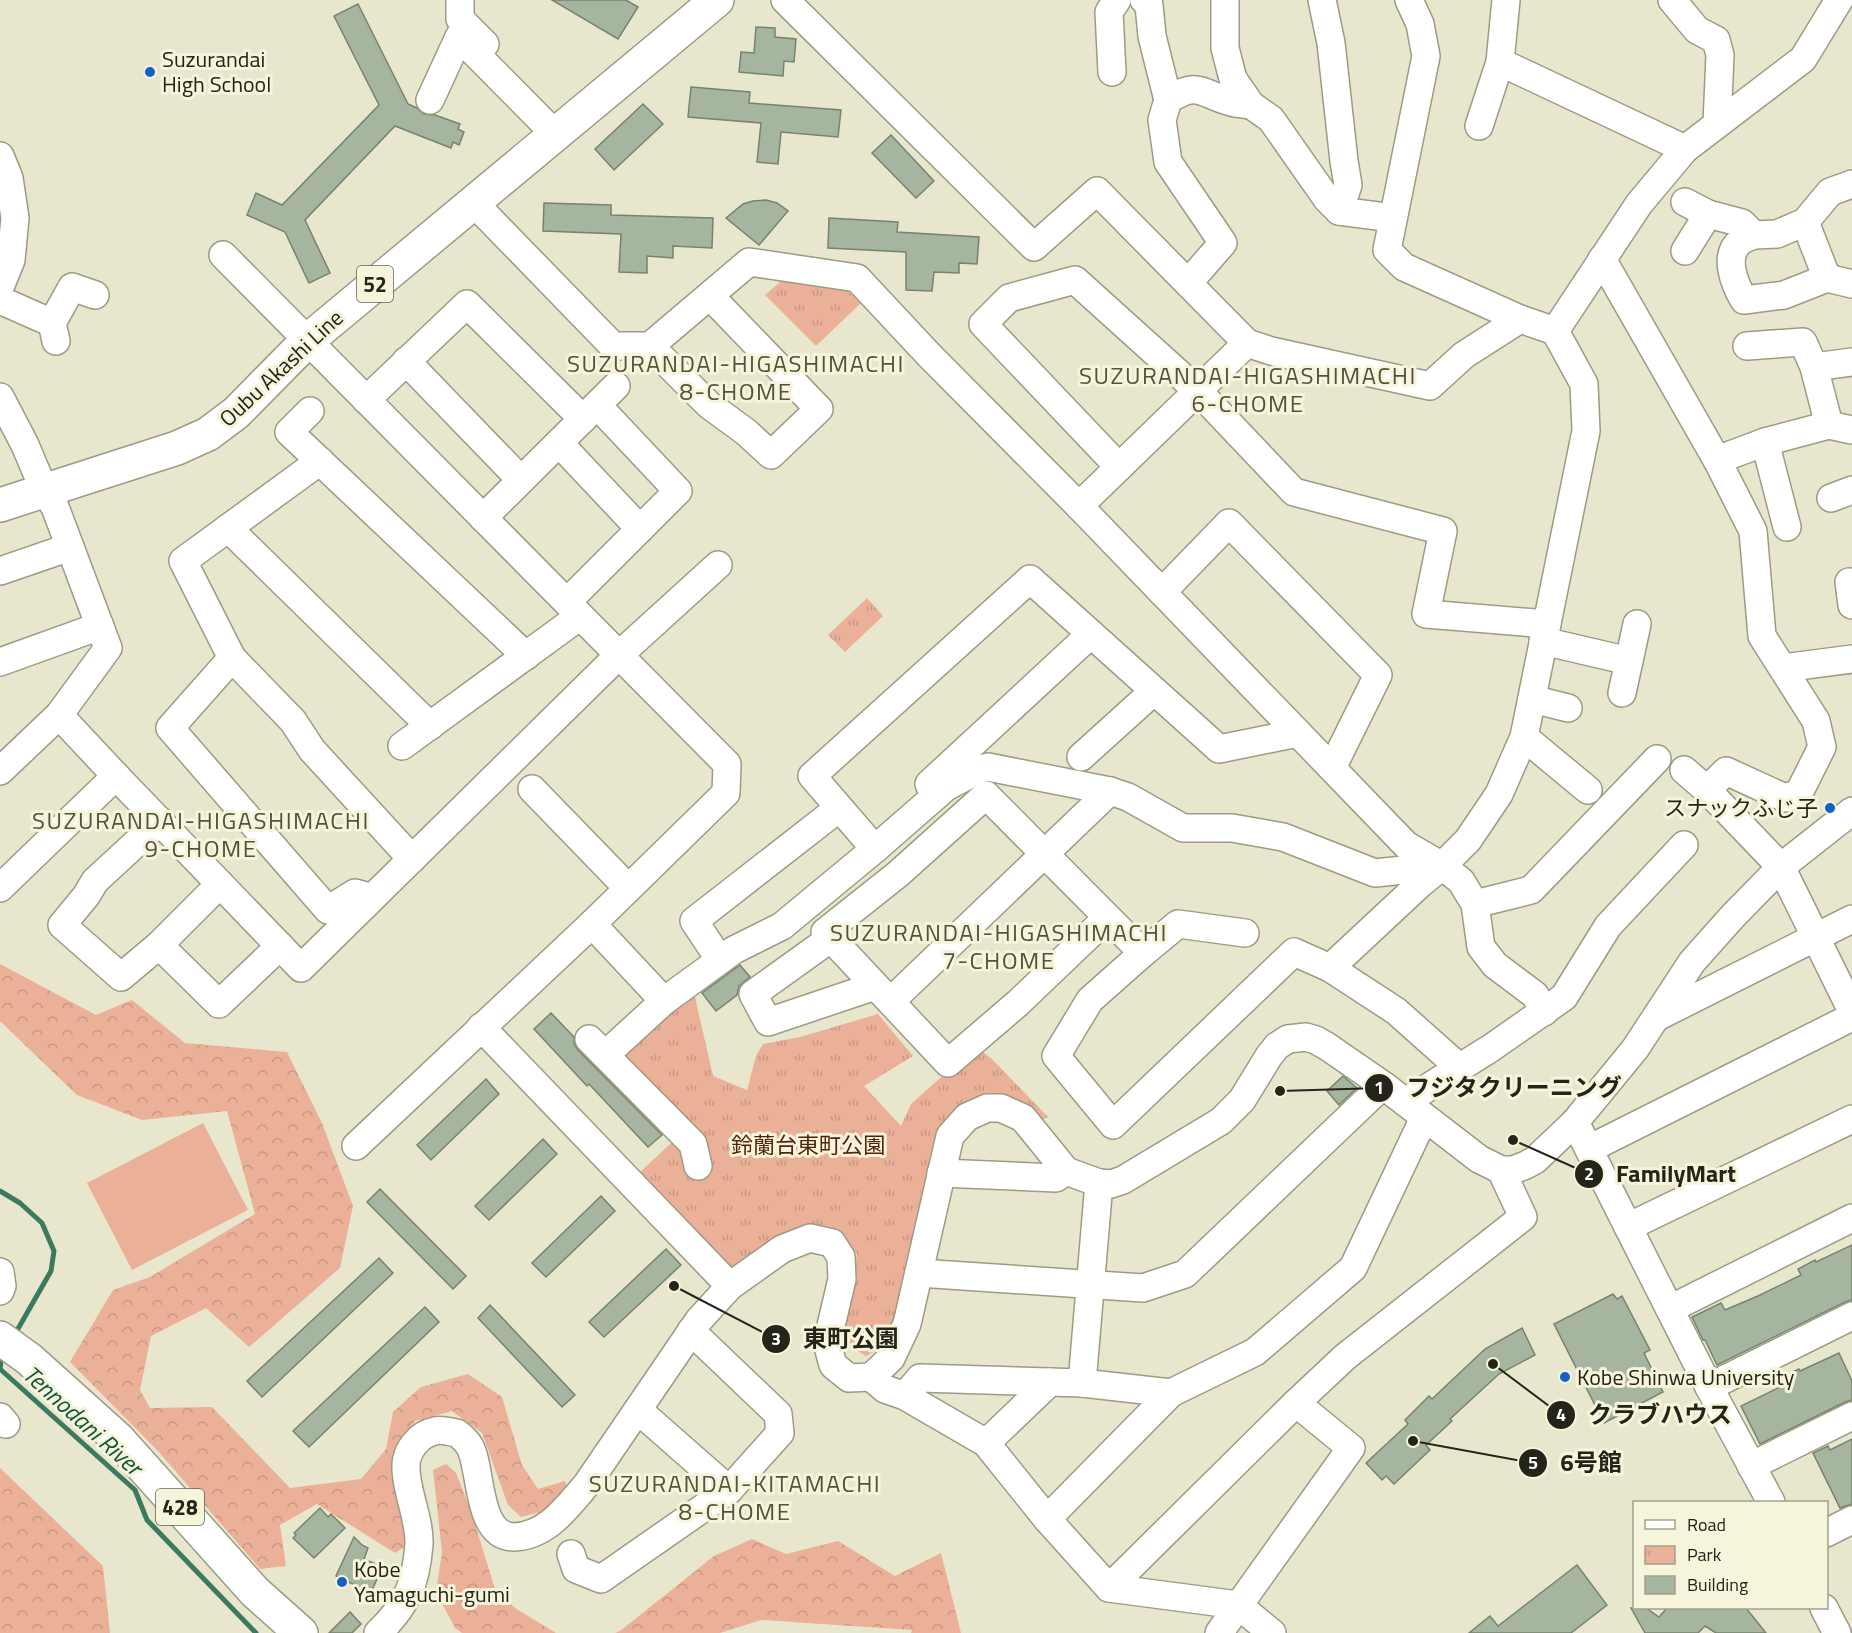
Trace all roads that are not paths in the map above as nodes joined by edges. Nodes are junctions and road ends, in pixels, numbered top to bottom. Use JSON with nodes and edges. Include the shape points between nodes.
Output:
{"nodes":[{"id":1,"x":460,"y":0,"type":"edge"},
{"id":2,"x":717,"y":0,"type":"edge"},
{"id":3,"x":785,"y":0,"type":"edge"},
{"id":4,"x":1117,"y":0,"type":"edge"},
{"id":5,"x":1144,"y":0,"type":"edge"},
{"id":6,"x":1225,"y":0,"type":"edge"},
{"id":7,"x":1322,"y":0,"type":"edge"},
{"id":8,"x":1409,"y":0,"type":"edge"},
{"id":9,"x":1506,"y":0,"type":"edge"},
{"id":10,"x":1672,"y":0,"type":"edge"},
{"id":11,"x":1839,"y":0,"type":"edge"},
{"id":12,"x":1500,"y":62,"type":"junction"},
{"id":13,"x":1112,"y":72,"type":"dead end"},
{"id":14,"x":430,"y":100,"type":"dead end"},
{"id":15,"x":1168,"y":100,"type":"junction"},
{"id":16,"x":1251,"y":105,"type":"junction"},
{"id":17,"x":1717,"y":124,"type":"junction"},
{"id":18,"x":1479,"y":126,"type":"dead end"},
{"id":19,"x":561,"y":130,"type":"junction"},
{"id":20,"x":1684,"y":149,"type":"junction"},
{"id":21,"x":0,"y":156,"type":"edge"},
{"id":22,"x":1852,"y":184,"type":"edge"},
{"id":23,"x":473,"y":202,"type":"junction"},
{"id":24,"x":1339,"y":211,"type":"junction"},
{"id":25,"x":1393,"y":218,"type":"junction"},
{"id":26,"x":1805,"y":222,"type":"junction"},
{"id":27,"x":1755,"y":235,"type":"junction"},
{"id":28,"x":1685,"y":251,"type":"dead end"},
{"id":29,"x":223,"y":255,"type":"dead end"},
{"id":30,"x":1602,"y":259,"type":"junction"},
{"id":31,"x":1840,"y":281,"type":"edge"},
{"id":32,"x":1188,"y":283,"type":"junction"},
{"id":33,"x":0,"y":287,"type":"edge"},
{"id":34,"x":95,"y":296,"type":"dead end"},
{"id":35,"x":710,"y":296,"type":"junction"},
{"id":36,"x":0,"y":300,"type":"edge"},
{"id":37,"x":1520,"y":319,"type":"junction"},
{"id":38,"x":1555,"y":331,"type":"junction"},
{"id":39,"x":308,"y":340,"type":"junction"},
{"id":40,"x":1247,"y":343,"type":"junction"},
{"id":41,"x":650,"y":346,"type":"junction"},
{"id":42,"x":1748,"y":346,"type":"dead end"},
{"id":43,"x":406,"y":361,"type":"junction"},
{"id":44,"x":1852,"y":362,"type":"edge"},
{"id":45,"x":1814,"y":367,"type":"junction"},
{"id":46,"x":616,"y":386,"type":"dead end"},
{"id":47,"x":1198,"y":391,"type":"junction"},
{"id":48,"x":0,"y":397,"type":"edge"},
{"id":49,"x":366,"y":400,"type":"junction"},
{"id":50,"x":310,"y":411,"type":"dead end"},
{"id":51,"x":590,"y":412,"type":"junction"},
{"id":52,"x":1841,"y":428,"type":"edge"},
{"id":53,"x":1765,"y":442,"type":"junction"},
{"id":54,"x":559,"y":443,"type":"junction"},
{"id":55,"x":1717,"y":460,"type":"junction"},
{"id":56,"x":320,"y":461,"type":"junction"},
{"id":57,"x":1119,"y":467,"type":"junction"},
{"id":58,"x":521,"y":480,"type":"junction"},
{"id":59,"x":44,"y":490,"type":"junction"},
{"id":60,"x":0,"y":506,"type":"edge"},
{"id":61,"x":1078,"y":506,"type":"junction"},
{"id":62,"x":483,"y":518,"type":"junction"},
{"id":63,"x":1787,"y":527,"type":"dead end"},
{"id":64,"x":228,"y":528,"type":"junction"},
{"id":65,"x":640,"y":529,"type":"junction"},
{"id":66,"x":70,"y":547,"type":"junction"},
{"id":67,"x":718,"y":565,"type":"dead end"},
{"id":68,"x":0,"y":571,"type":"edge"},
{"id":69,"x":1162,"y":592,"type":"junction"},
{"id":70,"x":573,"y":609,"type":"junction"},
{"id":71,"x":1637,"y":624,"type":"dead end"},
{"id":72,"x":100,"y":626,"type":"junction"},
{"id":73,"x":1545,"y":632,"type":"junction"},
{"id":74,"x":1091,"y":634,"type":"junction"},
{"id":75,"x":526,"y":656,"type":"junction"},
{"id":76,"x":619,"y":656,"type":"junction"},
{"id":77,"x":232,"y":658,"type":"junction"},
{"id":78,"x":1852,"y":658,"type":"edge"},
{"id":79,"x":1629,"y":661,"type":"junction"},
{"id":80,"x":0,"y":662,"type":"edge"},
{"id":81,"x":1782,"y":668,"type":"junction"},
{"id":82,"x":1154,"y":691,"type":"junction"},
{"id":83,"x":1622,"y":693,"type":"dead end"},
{"id":84,"x":1532,"y":699,"type":"junction"},
{"id":85,"x":1568,"y":708,"type":"dead end"},
{"id":86,"x":59,"y":715,"type":"junction"},
{"id":87,"x":430,"y":726,"type":"junction"},
{"id":88,"x":1298,"y":734,"type":"junction"},
{"id":89,"x":1524,"y":737,"type":"junction"},
{"id":90,"x":402,"y":746,"type":"dead end"},
{"id":91,"x":1081,"y":757,"type":"dead end"},
{"id":92,"x":1657,"y":759,"type":"dead end"},
{"id":93,"x":1332,"y":768,"type":"junction"},
{"id":94,"x":1684,"y":770,"type":"dead end"},
{"id":95,"x":0,"y":771,"type":"edge"},
{"id":96,"x":116,"y":776,"type":"junction"},
{"id":97,"x":532,"y":789,"type":"dead end"},
{"id":98,"x":1588,"y":790,"type":"dead end"},
{"id":99,"x":1707,"y":790,"type":"junction"},
{"id":100,"x":1110,"y":791,"type":"junction"},
{"id":101,"x":935,"y":796,"type":"junction"},
{"id":102,"x":839,"y":808,"type":"junction"},
{"id":103,"x":1852,"y":811,"type":"edge"},
{"id":104,"x":160,"y":821,"type":"junction"},
{"id":105,"x":1684,"y":845,"type":"dead end"},
{"id":106,"x":874,"y":849,"type":"junction"},
{"id":107,"x":1046,"y":854,"type":"junction"},
{"id":108,"x":412,"y":859,"type":"junction"},
{"id":109,"x":1443,"y":866,"type":"junction"},
{"id":110,"x":1781,"y":867,"type":"junction"},
{"id":111,"x":220,"y":884,"type":"junction"},
{"id":112,"x":0,"y":888,"type":"edge"},
{"id":113,"x":628,"y":888,"type":"junction"},
{"id":114,"x":372,"y":898,"type":"junction"},
{"id":115,"x":1475,"y":904,"type":"junction"},
{"id":116,"x":1107,"y":918,"type":"junction"},
{"id":117,"x":1852,"y":919,"type":"edge"},
{"id":118,"x":592,"y":924,"type":"junction"},
{"id":119,"x":1245,"y":933,"type":"dead end"},
{"id":120,"x":831,"y":938,"type":"junction"},
{"id":121,"x":1815,"y":938,"type":"junction"},
{"id":122,"x":159,"y":945,"type":"junction"},
{"id":123,"x":280,"y":946,"type":"junction"},
{"id":124,"x":1143,"y":953,"type":"junction"},
{"id":125,"x":720,"y":960,"type":"junction"},
{"id":126,"x":1330,"y":968,"type":"junction"},
{"id":127,"x":883,"y":993,"type":"junction"},
{"id":128,"x":664,"y":1001,"type":"junction"},
{"id":129,"x":1852,"y":1011,"type":"edge"},
{"id":130,"x":1544,"y":1012,"type":"junction"},
{"id":131,"x":1656,"y":1017,"type":"junction"},
{"id":132,"x":1852,"y":1017,"type":"edge"},
{"id":133,"x":481,"y":1027,"type":"junction"},
{"id":134,"x":1460,"y":1068,"type":"junction"},
{"id":135,"x":1383,"y":1085,"type":"junction"},
{"id":136,"x":1414,"y":1110,"type":"junction"},
{"id":137,"x":1852,"y":1119,"type":"edge"},
{"id":138,"x":1575,"y":1122,"type":"junction"},
{"id":139,"x":356,"y":1146,"type":"dead end"},
{"id":140,"x":1589,"y":1149,"type":"junction"},
{"id":141,"x":698,"y":1166,"type":"dead end"},
{"id":142,"x":1501,"y":1170,"type":"junction"},
{"id":143,"x":1066,"y":1171,"type":"junction"},
{"id":144,"x":941,"y":1173,"type":"junction"},
{"id":145,"x":1099,"y":1183,"type":"junction"},
{"id":146,"x":1852,"y":1218,"type":"edge"},
{"id":147,"x":1628,"y":1227,"type":"junction"},
{"id":148,"x":0,"y":1272,"type":"edge"},
{"id":149,"x":919,"y":1273,"type":"junction"},
{"id":150,"x":1090,"y":1284,"type":"junction"},
{"id":151,"x":730,"y":1286,"type":"junction"},
{"id":152,"x":0,"y":1291,"type":"edge"},
{"id":153,"x":1670,"y":1309,"type":"junction"},
{"id":154,"x":1852,"y":1316,"type":"edge"},
{"id":155,"x":691,"y":1331,"type":"junction"},
{"id":156,"x":0,"y":1338,"type":"edge"},
{"id":157,"x":871,"y":1377,"type":"junction"},
{"id":158,"x":1050,"y":1382,"type":"junction"},
{"id":159,"x":1082,"y":1383,"type":"junction"},
{"id":160,"x":1709,"y":1387,"type":"junction"},
{"id":161,"x":1171,"y":1393,"type":"junction"},
{"id":162,"x":904,"y":1396,"type":"junction"},
{"id":163,"x":1296,"y":1403,"type":"junction"},
{"id":164,"x":638,"y":1410,"type":"junction"},
{"id":165,"x":1852,"y":1416,"type":"edge"},
{"id":166,"x":986,"y":1443,"type":"junction"},
{"id":167,"x":1751,"y":1466,"type":"junction"},
{"id":168,"x":729,"y":1490,"type":"junction"},
{"id":169,"x":1770,"y":1501,"type":"edge"},
{"id":170,"x":1047,"y":1519,"type":"junction"},
{"id":171,"x":1852,"y":1520,"type":"edge"},
{"id":172,"x":1828,"y":1532,"type":"edge"},
{"id":173,"x":571,"y":1554,"type":"dead end"},
{"id":174,"x":1109,"y":1588,"type":"junction"},
{"id":175,"x":1238,"y":1605,"type":"junction"},
{"id":176,"x":1825,"y":1609,"type":"edge"},
{"id":177,"x":301,"y":1633,"type":"edge"},
{"id":178,"x":378,"y":1633,"type":"edge"},
{"id":179,"x":1219,"y":1633,"type":"edge"},
{"id":180,"x":1272,"y":1633,"type":"edge"},
{"id":181,"x":1837,"y":1633,"type":"edge"}],
"edges":[{"from":1,"to":19,"type":"street","via":[[460,19]]},
{"from":2,"to":19,"type":"main road","name":"Oubu Akashi Line","number":"52"},
{"from":3,"to":32,"type":"street","via":[[1034,247],[1097,191]]},
{"from":4,"to":13,"type":"street","via":[[1109,12]]},
{"from":5,"to":15,"type":"street","via":[[1149,5],[1152,36]]},
{"from":6,"to":16,"type":"street","via":[[1225,48],[1233,79]]},
{"from":7,"to":24,"type":"street","via":[[1348,185]]},
{"from":8,"to":25,"type":"street","via":[[1420,24],[1426,56]]},
{"from":9,"to":12,"type":"street"},
{"from":10,"to":17,"type":"street","via":[[1697,30],[1716,40],[1720,54]]},
{"from":11,"to":17,"type":"street","via":[[1803,59]]},
{"from":12,"to":18,"type":"street"},
{"from":12,"to":20,"type":"street"},
{"from":14,"to":19,"type":"street","via":[[459,37]]},
{"from":15,"to":16,"type":"street","via":[[1182,91],[1200,89],[1232,103]]},
{"from":15,"to":32,"type":"street","via":[[1162,120],[1168,162],[1223,243]]},
{"from":16,"to":24,"type":"street","via":[[1271,118]]},
{"from":17,"to":20,"type":"street"},
{"from":19,"to":23,"type":"main road","name":"Oubu Akashi Line","number":"52"},
{"from":20,"to":30,"type":"street","via":[[1639,204]]},
{"from":21,"to":33,"type":"street","via":[[9,178],[15,218],[11,260]]},
{"from":22,"to":26,"type":"street","via":[[1830,192]]},
{"from":23,"to":39,"type":"main road","name":"Oubu Akashi Line","number":"52"},
{"from":23,"to":41,"type":"street","via":[[613,346]]},
{"from":24,"to":25,"type":"street"},
{"from":25,"to":37,"type":"street","via":[[1387,250],[1404,267]]},
{"from":26,"to":27,"type":"street","via":[[1778,234]]},
{"from":26,"to":31,"type":"street"},
{"from":27,"to":28,"type":"street","via":[[1742,223],[1697,208]]},
{"from":27,"to":31,"type":"street","via":[[1739,242],[1731,257],[1736,286],[1744,300]]},
{"from":29,"to":39,"type":"street"},
{"from":30,"to":38,"type":"street"},
{"from":30,"to":55,"type":"street"},
{"from":32,"to":40,"type":"street"},
{"from":34,"to":36,"type":"street","via":[[72,287],[54,332]]},
{"from":35,"to":41,"type":"street"},
{"from":35,"to":41,"type":"street","via":[[819,409],[771,455],[708,405]]},
{"from":35,"to":61,"type":"street","via":[[749,262],[857,278]]},
{"from":37,"to":38,"type":"street"},
{"from":37,"to":40,"type":"street","via":[[1464,355],[1430,386]]},
{"from":38,"to":73,"type":"street","via":[[1584,384],[1586,431]]},
{"from":39,"to":49,"type":"street"},
{"from":39,"to":59,"type":"main road","name":"Oubu Akashi Line","number":"52","via":[[236,413],[208,435]]},
{"from":40,"to":47,"type":"street"},
{"from":42,"to":45,"type":"street","via":[[1803,342]]},
{"from":43,"to":49,"type":"street"},
{"from":43,"to":51,"type":"street","via":[[466,304]]},
{"from":43,"to":58,"type":"street"},
{"from":44,"to":45,"type":"street"},
{"from":45,"to":52,"type":"street"},
{"from":46,"to":51,"type":"street"},
{"from":47,"to":57,"type":"street"},
{"from":47,"to":57,"type":"street","via":[[1076,280],[1009,298],[983,324]]},
{"from":47,"to":73,"type":"street","via":[[1294,492],[1443,531],[1426,614]]},
{"from":48,"to":59,"type":"street"},
{"from":49,"to":62,"type":"street"},
{"from":50,"to":56,"type":"street","via":[[289,432]]},
{"from":51,"to":54,"type":"street"},
{"from":51,"to":65,"type":"street","via":[[678,491]]},
{"from":52,"to":53,"type":"street"},
{"from":53,"to":55,"type":"street"},
{"from":53,"to":63,"type":"street"},
{"from":54,"to":58,"type":"street"},
{"from":54,"to":65,"type":"street"},
{"from":55,"to":81,"type":"street","via":[[1753,531],[1762,636]]},
{"from":56,"to":64,"type":"street"},
{"from":56,"to":75,"type":"street"},
{"from":57,"to":61,"type":"street"},
{"from":58,"to":62,"type":"street"},
{"from":59,"to":60,"type":"main road","name":"Oubu Akashi Line","number":"52"},
{"from":59,"to":66,"type":"street"},
{"from":61,"to":69,"type":"street"},
{"from":62,"to":70,"type":"street"},
{"from":64,"to":77,"type":"street","via":[[183,561]]},
{"from":64,"to":87,"type":"street"},
{"from":65,"to":70,"type":"street"},
{"from":66,"to":68,"type":"street"},
{"from":66,"to":72,"type":"street"},
{"from":67,"to":76,"type":"street"},
{"from":69,"to":88,"type":"street"},
{"from":69,"to":93,"type":"street","via":[[1229,524],[1378,675]]},
{"from":70,"to":75,"type":"street"},
{"from":70,"to":76,"type":"street"},
{"from":71,"to":79,"type":"street"},
{"from":72,"to":80,"type":"street"},
{"from":72,"to":86,"type":"street","via":[[108,648]]},
{"from":73,"to":79,"type":"street"},
{"from":73,"to":84,"type":"street"},
{"from":74,"to":82,"type":"street"},
{"from":74,"to":101,"type":"street","via":[[929,784]]},
{"from":74,"to":102,"type":"street","via":[[1030,579],[812,776]]},
{"from":75,"to":87,"type":"street"},
{"from":76,"to":108,"type":"street"},
{"from":76,"to":113,"type":"street","via":[[727,764],[726,793]]},
{"from":77,"to":108,"type":"street","via":[[293,721],[312,750]]},
{"from":77,"to":114,"type":"street","via":[[170,728],[328,910],[355,892]]},
{"from":78,"to":81,"type":"street"},
{"from":79,"to":83,"type":"street"},
{"from":81,"to":99,"type":"street","via":[[1816,721],[1822,747],[1799,793],[1785,798],[1726,771]]},
{"from":82,"to":88,"type":"street","via":[[1219,749]]},
{"from":82,"to":91,"type":"street"},
{"from":84,"to":85,"type":"street"},
{"from":84,"to":89,"type":"street"},
{"from":86,"to":95,"type":"street"},
{"from":86,"to":96,"type":"street"},
{"from":87,"to":90,"type":"street"},
{"from":88,"to":93,"type":"street"},
{"from":89,"to":98,"type":"street"},
{"from":89,"to":109,"type":"street","via":[[1499,794],[1468,840]]},
{"from":92,"to":115,"type":"street","via":[[1531,890]]},
{"from":93,"to":109,"type":"street","via":[[1406,845]]},
{"from":94,"to":99,"type":"street"},
{"from":96,"to":104,"type":"street"},
{"from":96,"to":112,"type":"street"},
{"from":97,"to":113,"type":"street"},
{"from":99,"to":110,"type":"street"},
{"from":100,"to":101,"type":"street","via":[[988,767]]},
{"from":100,"to":107,"type":"street"},
{"from":100,"to":109,"type":"street","via":[[1183,828],[1232,828],[1283,837],[1375,873]]},
{"from":101,"to":106,"type":"street"},
{"from":102,"to":106,"type":"street"},
{"from":102,"to":125,"type":"street","via":[[694,921]]},
{"from":103,"to":110,"type":"street"},
{"from":104,"to":111,"type":"street"},
{"from":104,"to":122,"type":"street","via":[[95,881],[62,925],[121,977]]},
{"from":105,"to":130,"type":"street","via":[[1608,926],[1564,997]]},
{"from":106,"to":125,"type":"street","via":[[782,926]]},
{"from":107,"to":116,"type":"street"},
{"from":107,"to":120,"type":"street","via":[[986,795],[898,874],[825,932]]},
{"from":107,"to":127,"type":"street"},
{"from":108,"to":114,"type":"street"},
{"from":109,"to":115,"type":"street","via":[[1461,881]]},
{"from":109,"to":126,"type":"street"},
{"from":110,"to":121,"type":"street"},
{"from":110,"to":131,"type":"street","via":[[1692,962]]},
{"from":111,"to":122,"type":"street"},
{"from":111,"to":123,"type":"street"},
{"from":113,"to":118,"type":"street"},
{"from":114,"to":123,"type":"street","via":[[301,968]]},
{"from":115,"to":130,"type":"street","via":[[1481,947],[1495,965],[1535,995]]},
{"from":116,"to":124,"type":"street"},
{"from":116,"to":127,"type":"street","via":[[948,1063]]},
{"from":117,"to":121,"type":"street"},
{"from":118,"to":128,"type":"street"},
{"from":118,"to":133,"type":"street"},
{"from":119,"to":124,"type":"street","via":[[1178,924]]},
{"from":120,"to":127,"type":"street"},
{"from":120,"to":127,"type":"street","via":[[753,994],[768,1022]]},
{"from":121,"to":129,"type":"street"},
{"from":121,"to":131,"type":"street"},
{"from":122,"to":123,"type":"street","via":[[219,1004]]},
{"from":124,"to":126,"type":"street","via":[[1090,1000],[1056,1056],[1113,1125],[1294,952]]},
{"from":125,"to":128,"type":"street"},
{"from":126,"to":134,"type":"street","via":[[1396,1011]]},
{"from":128,"to":141,"type":"street","via":[[597,1047],[693,1144]]},
{"from":130,"to":134,"type":"street"},
{"from":131,"to":138,"type":"street"},
{"from":132,"to":140,"type":"street"},
{"from":133,"to":139,"type":"street"},
{"from":133,"to":151,"type":"street"},
{"from":134,"to":136,"type":"street"},
{"from":135,"to":136,"type":"street"},
{"from":135,"to":145,"type":"street","via":[[1316,1040],[1287,1040],[1277,1046],[1242,1100],[1221,1121],[1123,1180]]},
{"from":135,"to":150,"type":"street","via":[[1185,1274],[1143,1288]]},
{"from":136,"to":142,"type":"street","via":[[1479,1159]]},
{"from":136,"to":161,"type":"street","via":[[1353,1268],[1255,1352]]},
{"from":137,"to":147,"type":"street"},
{"from":138,"to":140,"type":"street"},
{"from":138,"to":142,"type":"street","via":[[1535,1160],[1513,1170]]},
{"from":140,"to":147,"type":"street"},
{"from":142,"to":163,"type":"street","via":[[1523,1217],[1345,1357]]},
{"from":143,"to":144,"type":"street","via":[[1056,1178]]},
{"from":143,"to":144,"type":"street","via":[[1023,1118],[1001,1108],[987,1108],[967,1117],[950,1136]]},
{"from":143,"to":145,"type":"street"},
{"from":144,"to":149,"type":"street"},
{"from":145,"to":150,"type":"street"},
{"from":146,"to":153,"type":"street"},
{"from":147,"to":153,"type":"street"},
{"from":148,"to":152,"type":"street"},
{"from":149,"to":150,"type":"street"},
{"from":149,"to":157,"type":"street","via":[[907,1324],[891,1358]]},
{"from":150,"to":159,"type":"street"},
{"from":151,"to":155,"type":"street"},
{"from":151,"to":157,"type":"street","via":[[782,1249],[810,1238],[832,1243],[841,1257],[842,1279],[827,1343],[833,1365],[849,1378]]},
{"from":153,"to":160,"type":"street"},
{"from":154,"to":160,"type":"street"},
{"from":155,"to":164,"type":"street"},
{"from":155,"to":168,"type":"street","via":[[778,1414],[780,1433]]},
{"from":156,"to":177,"type":"main road","number":"428","via":[[118,1439],[255,1592]]},
{"from":157,"to":162,"type":"street","via":[[885,1389]]},
{"from":158,"to":159,"type":"street"},
{"from":158,"to":162,"type":"street","via":[[920,1378]]},
{"from":158,"to":166,"type":"street"},
{"from":159,"to":161,"type":"street"},
{"from":160,"to":167,"type":"street"},
{"from":161,"to":170,"type":"street"},
{"from":162,"to":166,"type":"street"},
{"from":163,"to":174,"type":"street"},
{"from":163,"to":175,"type":"street","via":[[1351,1448]]},
{"from":164,"to":168,"type":"street"},
{"from":164,"to":178,"type":"street","via":[[565,1509],[543,1528],[525,1536],[510,1537],[492,1525],[481,1498],[471,1448],[457,1433],[436,1430],[416,1441],[405,1467],[419,1542],[416,1567],[411,1589]]},
{"from":165,"to":167,"type":"street"},
{"from":166,"to":170,"type":"street"},
{"from":167,"to":169,"type":"street"},
{"from":168,"to":173,"type":"street","via":[[601,1579],[576,1569]]},
{"from":170,"to":174,"type":"street"},
{"from":171,"to":172,"type":"street"},
{"from":174,"to":175,"type":"street"},
{"from":175,"to":179,"type":"street"},
{"from":175,"to":180,"type":"street"},
{"from":176,"to":181,"type":"street"}]}
